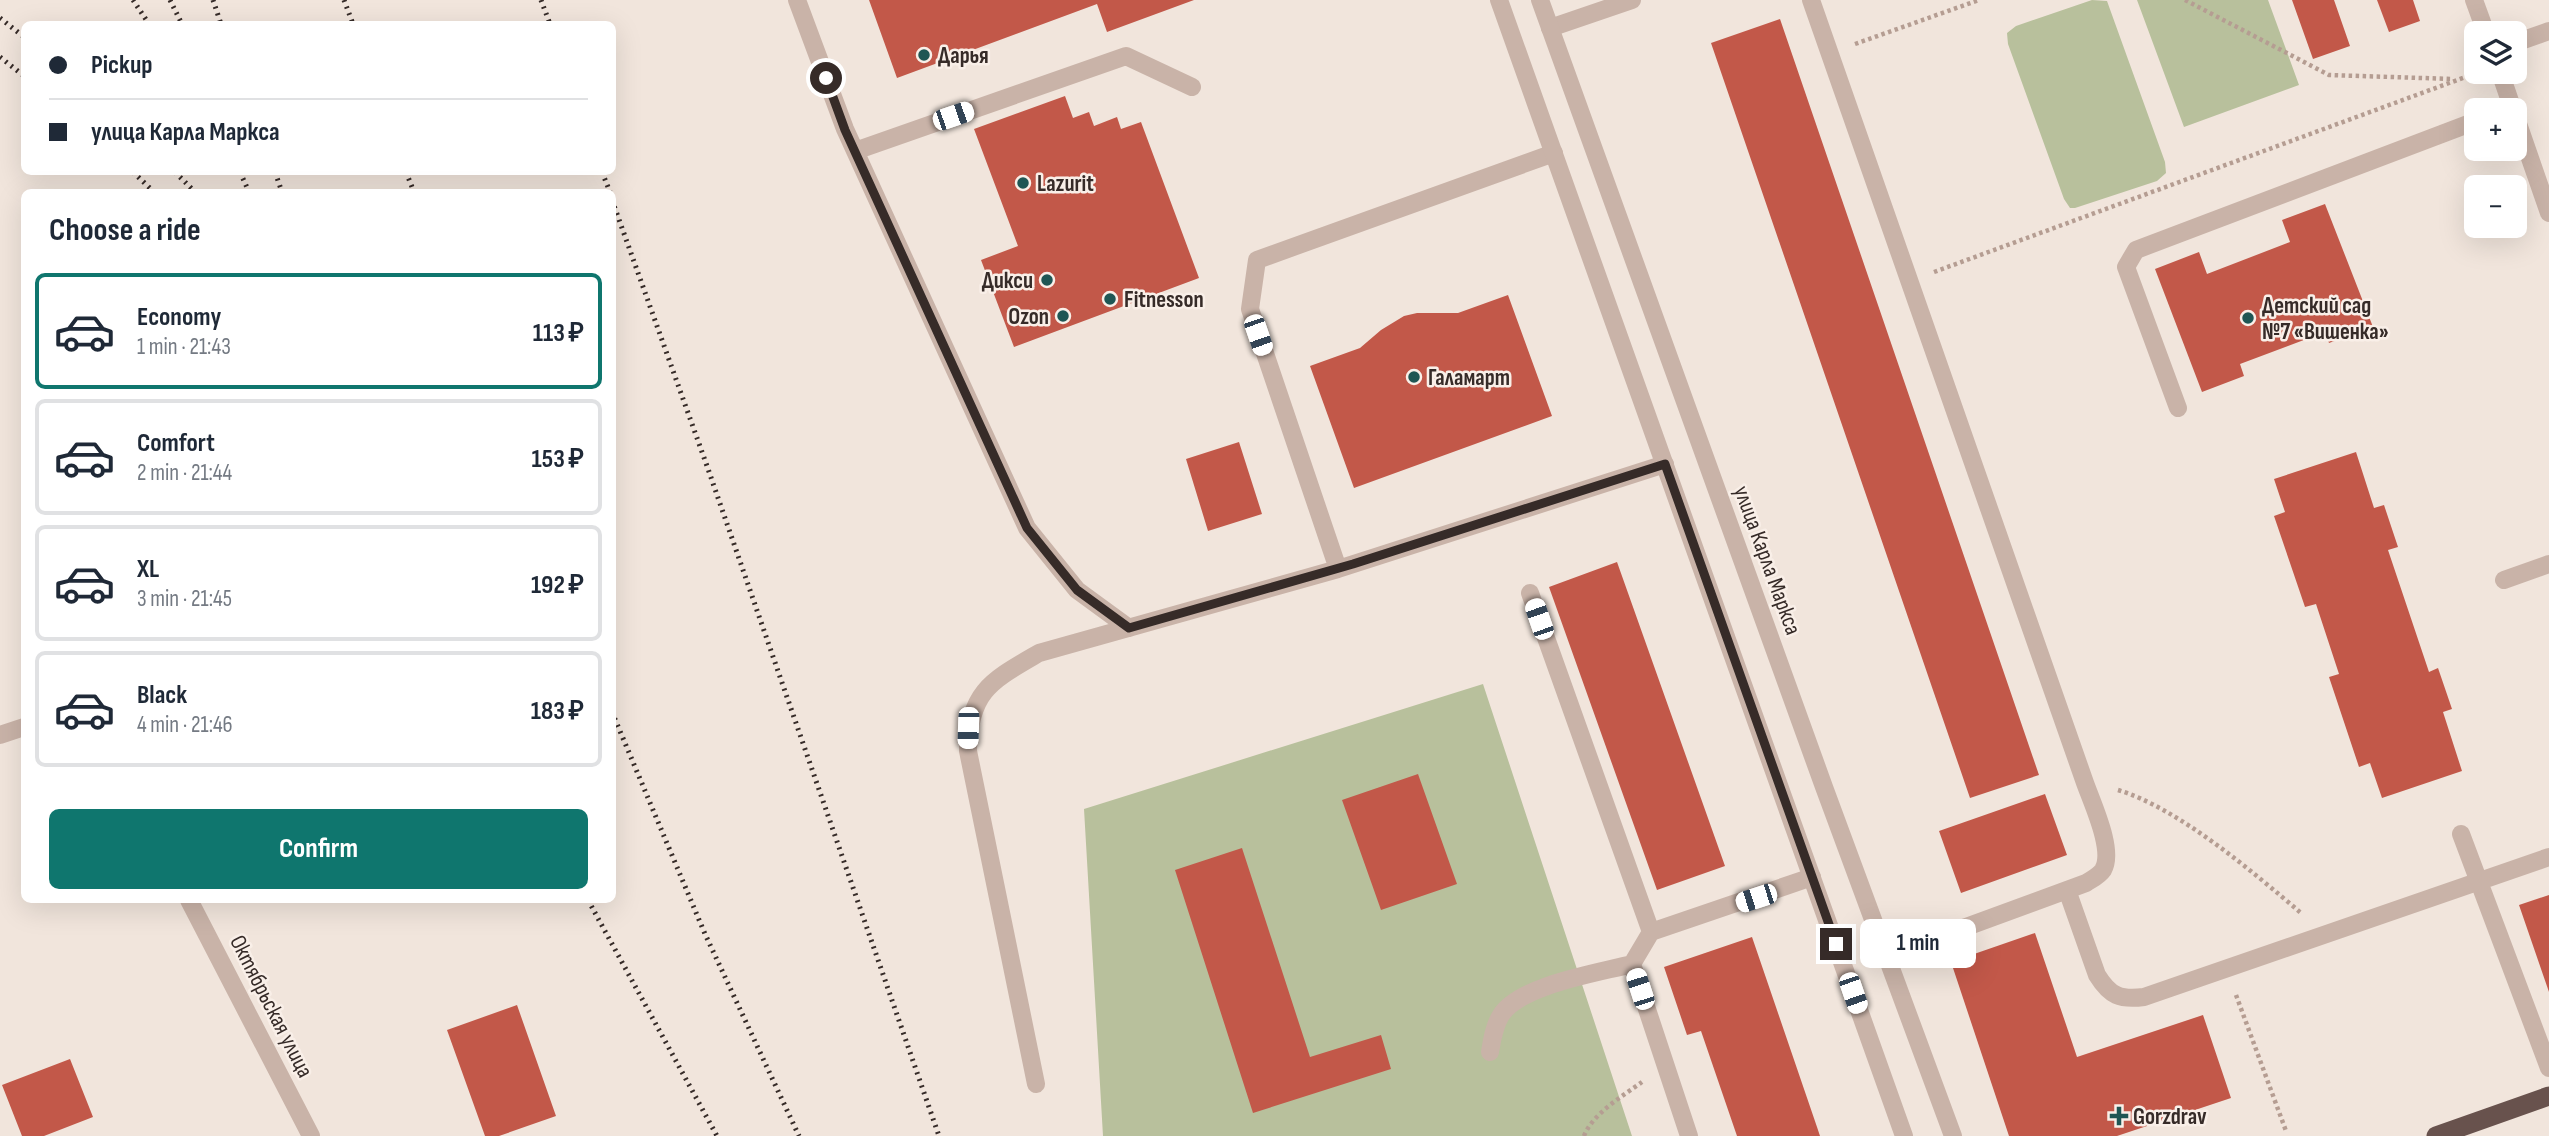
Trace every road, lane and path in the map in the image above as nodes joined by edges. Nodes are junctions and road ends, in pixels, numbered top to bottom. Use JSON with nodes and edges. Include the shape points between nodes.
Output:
{"nodes":[{"id":1,"x":797,"y":0,"type":"edge"},
{"id":2,"x":1499,"y":0,"type":"edge"},
{"id":3,"x":1540,"y":0,"type":"edge"},
{"id":4,"x":1632,"y":0,"type":"edge"},
{"id":5,"x":1811,"y":0,"type":"edge"},
{"id":6,"x":1979,"y":0,"type":"edge"},
{"id":7,"x":2185,"y":0,"type":"edge"},
{"id":8,"x":2474,"y":0,"type":"edge"},
{"id":9,"x":2482,"y":21,"type":"edge"},
{"id":10,"x":1550,"y":28,"type":"junction"},
{"id":11,"x":2549,"y":31,"type":"edge"},
{"id":12,"x":2527,"y":39,"type":"edge"},
{"id":13,"x":1828,"y":54,"type":"junction"},
{"id":14,"x":2464,"y":78,"type":"edge"},
{"id":15,"x":2458,"y":80,"type":"junction"},
{"id":16,"x":1192,"y":87,"type":"dead end"},
{"id":17,"x":2464,"y":126,"type":"edge"},
{"id":18,"x":855,"y":151,"type":"junction"},
{"id":19,"x":1554,"y":153,"type":"junction"},
{"id":20,"x":2527,"y":154,"type":"edge"},
{"id":21,"x":2549,"y":213,"type":"edge"},
{"id":22,"x":1911,"y":280,"type":"junction"},
{"id":23,"x":2178,"y":408,"type":"dead end"},
{"id":24,"x":1665,"y":464,"type":"junction"},
{"id":25,"x":2549,"y":564,"type":"edge"},
{"id":26,"x":1338,"y":569,"type":"junction"},
{"id":27,"x":2504,"y":580,"type":"dead end"},
{"id":28,"x":1530,"y":593,"type":"dead end"},
{"id":29,"x":1129,"y":628,"type":"junction"},
{"id":30,"x":21,"y":728,"type":"edge"},
{"id":31,"x":0,"y":735,"type":"edge"},
{"id":32,"x":2084,"y":780,"type":"junction"},
{"id":33,"x":2461,"y":834,"type":"dead end"},
{"id":34,"x":2549,"y":858,"type":"edge"},
{"id":35,"x":1812,"y":877,"type":"junction"},
{"id":36,"x":2478,"y":881,"type":"junction"},
{"id":37,"x":2067,"y":890,"type":"junction"},
{"id":38,"x":190,"y":903,"type":"edge"},
{"id":39,"x":1651,"y":933,"type":"junction"},
{"id":40,"x":2326,"y":934,"type":"junction"},
{"id":41,"x":1887,"y":956,"type":"junction"},
{"id":42,"x":1632,"y":964,"type":"junction"},
{"id":43,"x":2226,"y":968,"type":"junction"},
{"id":44,"x":1490,"y":1052,"type":"dead end"},
{"id":45,"x":1665,"y":1065,"type":"junction"},
{"id":46,"x":2549,"y":1068,"type":"edge"},
{"id":47,"x":1036,"y":1084,"type":"dead end"},
{"id":48,"x":2549,"y":1096,"type":"edge"},
{"id":49,"x":2286,"y":1131,"type":"dead end"},
{"id":50,"x":311,"y":1136,"type":"edge"},
{"id":51,"x":1584,"y":1136,"type":"edge"},
{"id":52,"x":1689,"y":1136,"type":"edge"},
{"id":53,"x":1904,"y":1136,"type":"edge"},
{"id":54,"x":1954,"y":1136,"type":"edge"},
{"id":55,"x":2436,"y":1136,"type":"edge"}],
"edges":[{"from":1,"to":18,"type":"street"},
{"from":2,"to":19,"type":"street"},
{"from":3,"to":10,"type":"street","name":"улица Карла Маркса"},
{"from":4,"to":10,"type":"street"},
{"from":5,"to":13,"type":"street"},
{"from":6,"to":13,"type":"path"},
{"from":7,"to":15,"type":"path","via":[[2329,75]]},
{"from":8,"to":9,"type":"street"},
{"from":10,"to":41,"type":"street","name":"улица Карла Маркса"},
{"from":11,"to":12,"type":"street"},
{"from":13,"to":22,"type":"street"},
{"from":14,"to":15,"type":"path"},
{"from":15,"to":22,"type":"path"},
{"from":16,"to":18,"type":"street","via":[[1126,56]]},
{"from":17,"to":23,"type":"street","via":[[2136,250],[2126,267]]},
{"from":18,"to":29,"type":"street","via":[[1027,528],[1077,590]]},
{"from":19,"to":24,"type":"street"},
{"from":19,"to":26,"type":"street","via":[[1257,260],[1250,309]]},
{"from":20,"to":21,"type":"street"},
{"from":22,"to":32,"type":"street"},
{"from":24,"to":26,"type":"street"},
{"from":24,"to":35,"type":"street"},
{"from":25,"to":27,"type":"street"},
{"from":26,"to":29,"type":"street"},
{"from":28,"to":39,"type":"street"},
{"from":29,"to":47,"type":"street","via":[[1039,653],[997,678],[975,703],[968,728],[968,751]]},
{"from":30,"to":31,"type":"street"},
{"from":32,"to":37,"type":"street","via":[[2107,854],[2105,867],[2086,883]]},
{"from":32,"to":40,"type":"path","via":[[2140,796],[2192,828]]},
{"from":33,"to":36,"type":"street"},
{"from":34,"to":36,"type":"street"},
{"from":35,"to":39,"type":"street"},
{"from":35,"to":53,"type":"street"},
{"from":36,"to":40,"type":"street"},
{"from":36,"to":46,"type":"street"},
{"from":37,"to":41,"type":"street"},
{"from":37,"to":43,"type":"street","via":[[2097,975],[2115,997],[2144,997]]},
{"from":38,"to":50,"type":"street","name":"Октябрьская улица"},
{"from":39,"to":42,"type":"street"},
{"from":40,"to":43,"type":"street"},
{"from":41,"to":54,"type":"street","name":"улица Карла Маркса"},
{"from":42,"to":44,"type":"street","via":[[1532,991],[1511,1003],[1500,1016]]},
{"from":42,"to":45,"type":"street"},
{"from":43,"to":49,"type":"path"},
{"from":45,"to":51,"type":"path","via":[[1613,1103],[1587,1127]]},
{"from":45,"to":52,"type":"street"},
{"from":48,"to":55,"type":"highway"}]}
